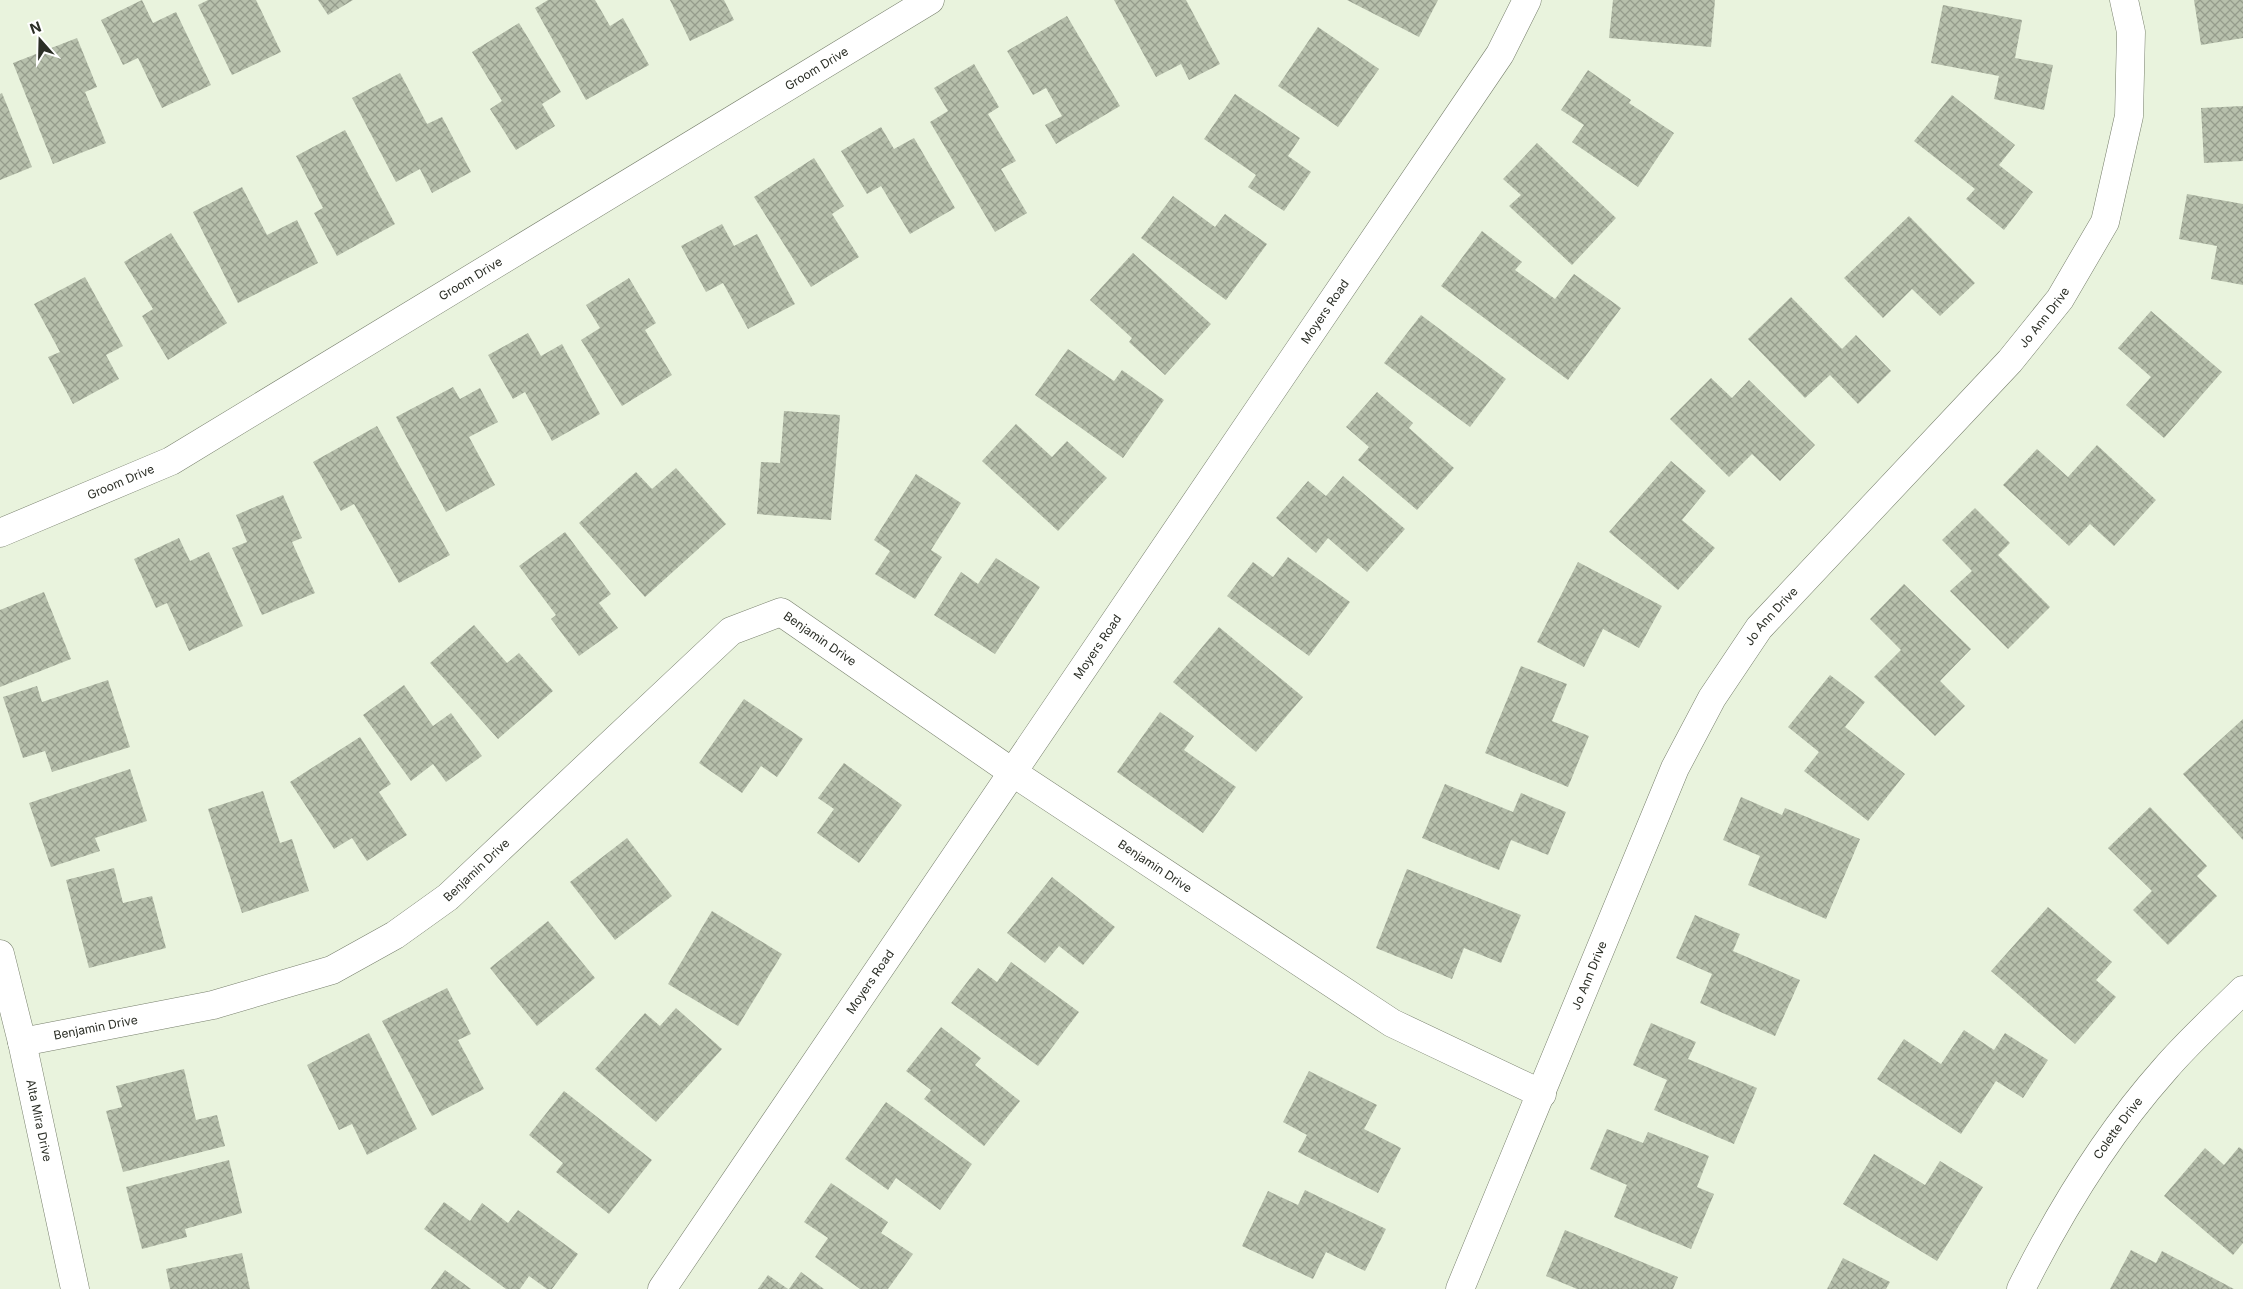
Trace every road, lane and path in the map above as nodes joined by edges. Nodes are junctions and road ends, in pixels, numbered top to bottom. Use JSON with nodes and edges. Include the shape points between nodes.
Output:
{"nodes":[{"id":1,"x":930,"y":0,"type":"edge"},
{"id":2,"x":1527,"y":0,"type":"edge"},
{"id":3,"x":2124,"y":0,"type":"edge"},
{"id":4,"x":0,"y":533,"type":"edge"},
{"id":5,"x":1012,"y":772,"type":"junction"},
{"id":6,"x":0,"y":954,"type":"edge"},
{"id":7,"x":2243,"y":990,"type":"edge"},
{"id":8,"x":22,"y":1042,"type":"junction"},
{"id":9,"x":1542,"y":1094,"type":"junction"},
{"id":10,"x":74,"y":1289,"type":"edge"},
{"id":11,"x":662,"y":1289,"type":"edge"},
{"id":12,"x":1460,"y":1289,"type":"edge"},
{"id":13,"x":2022,"y":1289,"type":"edge"}],
"edges":[{"from":1,"to":4,"type":"street","name":"Groom Drive","via":[[171,461]]},
{"from":2,"to":5,"type":"street","name":"Moyers Road","via":[[1500,54]]},
{"from":3,"to":9,"type":"street","name":"Jo Ann Drive","via":[[2131,32],[2129,116],[2105,222],[2060,299],[2010,361],[1759,628],[1712,698],[1675,768]]},
{"from":5,"to":8,"type":"street","name":"Benjamin Drive","via":[[781,612],[731,631],[448,897],[395,935],[332,970],[213,1005]]},
{"from":5,"to":9,"type":"street","name":"Benjamin Drive","via":[[1392,1024]]},
{"from":5,"to":11,"type":"street","name":"Moyers Road"},
{"from":6,"to":8,"type":"street","name":"Alta Mira Drive"},
{"from":7,"to":13,"type":"street","name":"Colette Drive","via":[[2165,1069],[2112,1136],[2047,1238]]},
{"from":8,"to":10,"type":"street","name":"Alta Mira Drive"},
{"from":9,"to":12,"type":"street","name":"Jo Ann Drive"}]}
